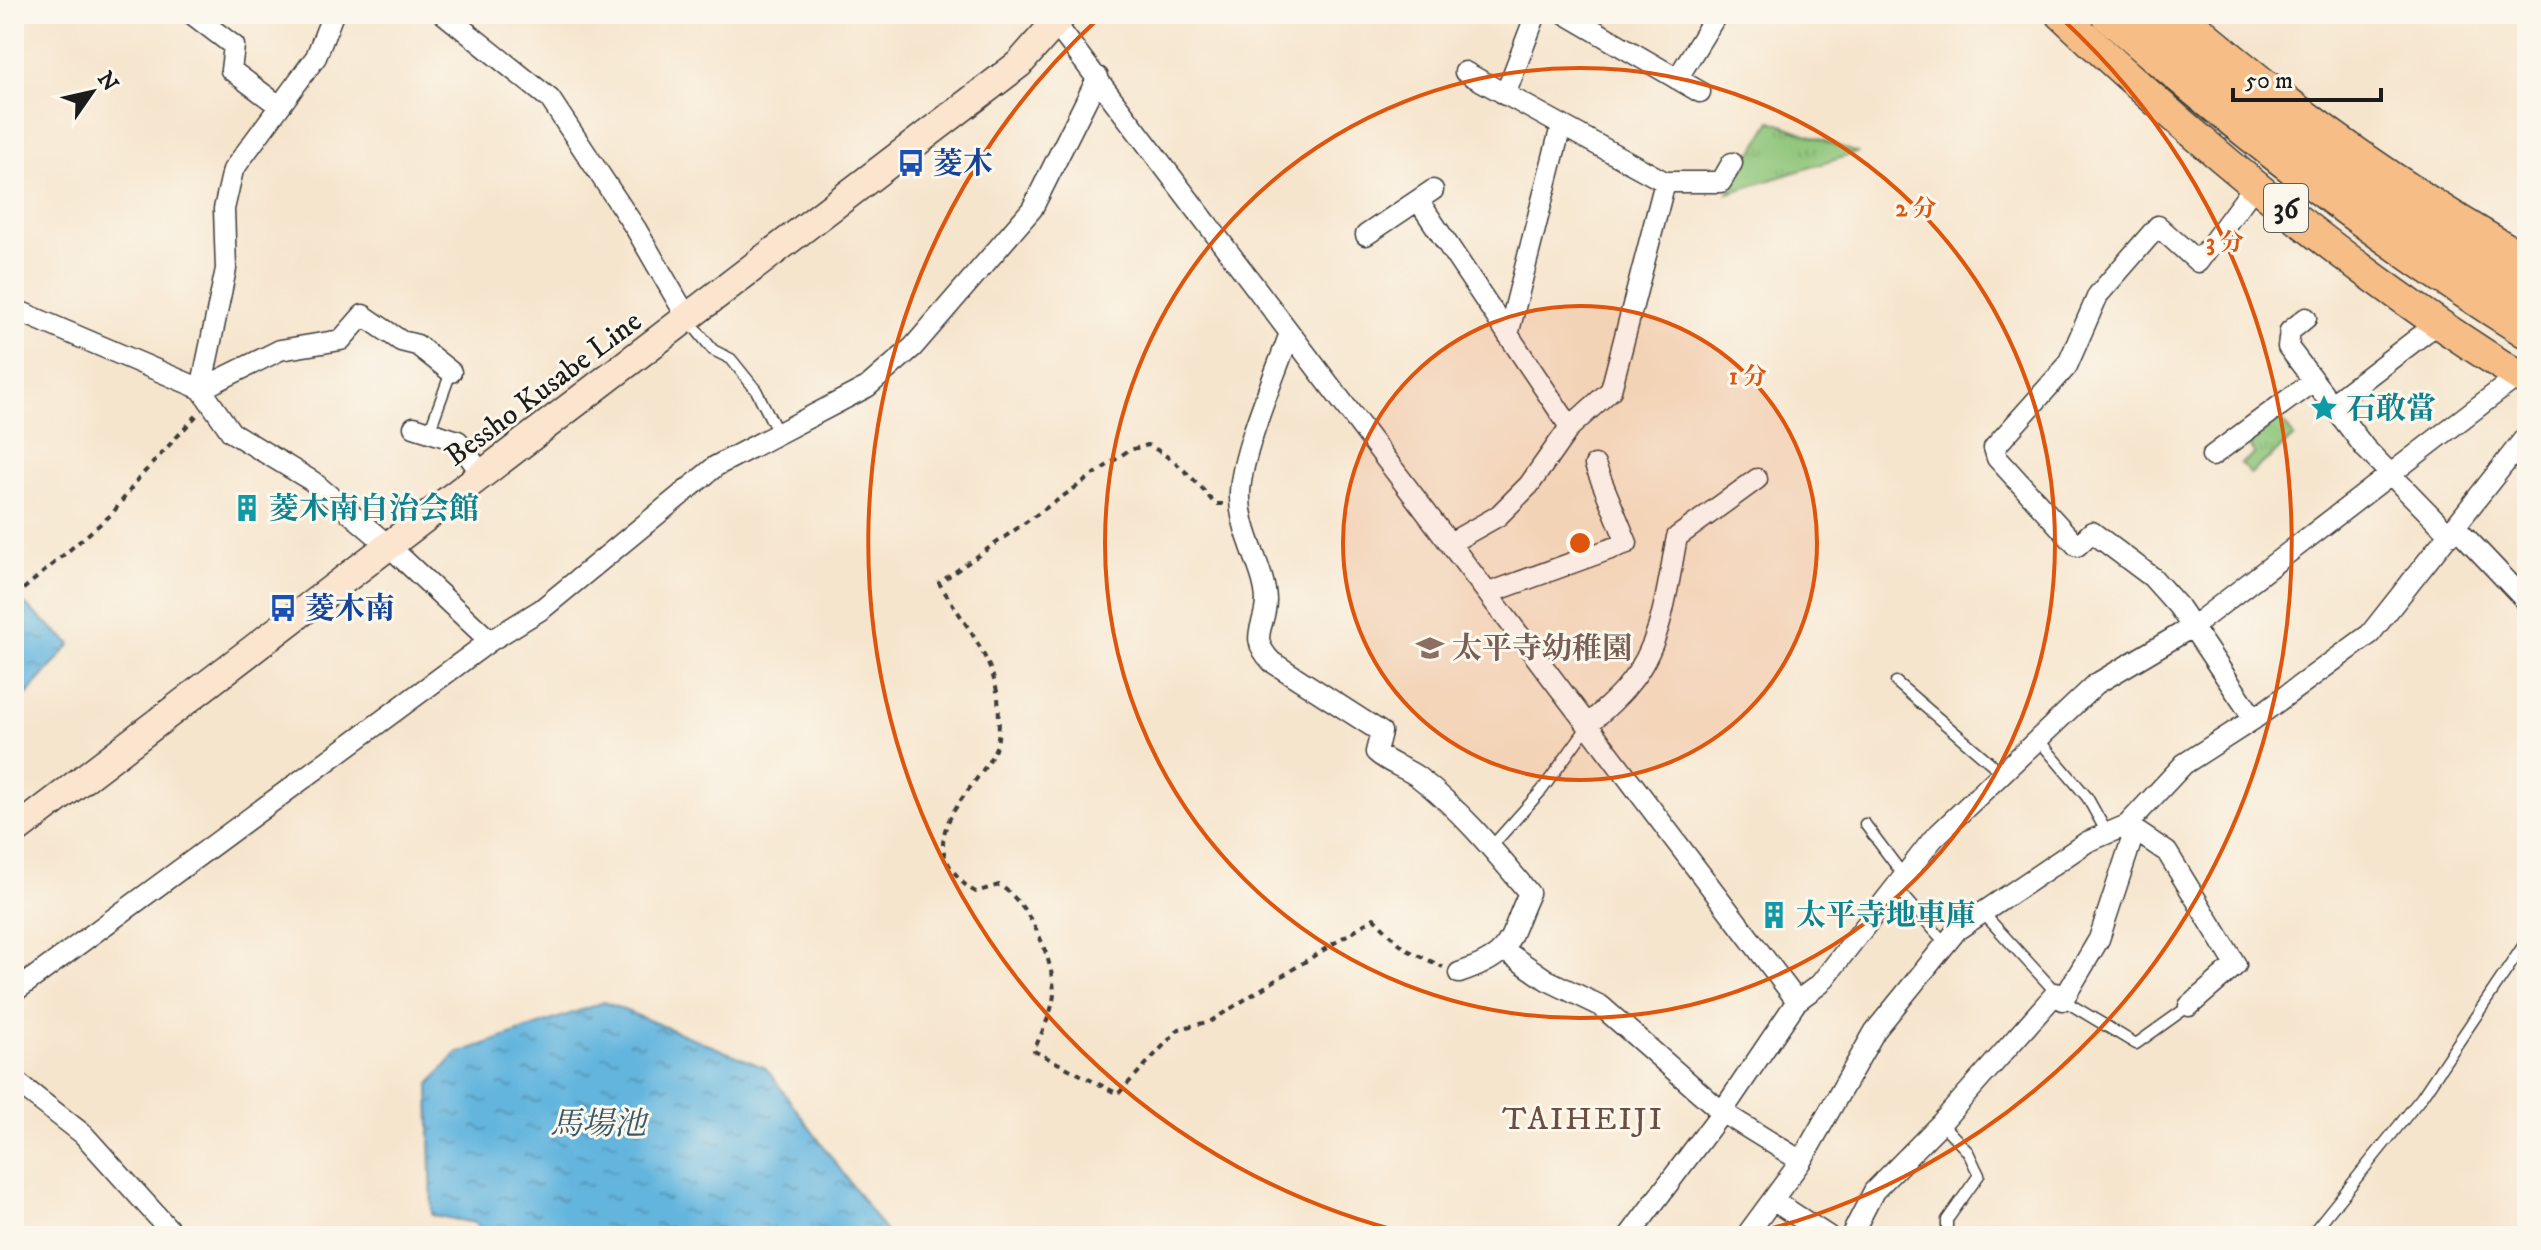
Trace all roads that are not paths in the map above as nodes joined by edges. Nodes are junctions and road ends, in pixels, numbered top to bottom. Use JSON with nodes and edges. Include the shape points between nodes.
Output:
{"nodes":[{"id":1,"x":192,"y":14,"type":"edge"},
{"id":2,"x":333,"y":14,"type":"edge"},
{"id":3,"x":444,"y":14,"type":"edge"},
{"id":4,"x":1536,"y":14,"type":"edge"},
{"id":5,"x":1566,"y":14,"type":"edge"},
{"id":6,"x":1717,"y":14,"type":"edge"},
{"id":7,"x":2061,"y":14,"type":"edge"},
{"id":8,"x":2109,"y":14,"type":"edge"},
{"id":9,"x":2151,"y":14,"type":"edge"},
{"id":10,"x":2181,"y":14,"type":"edge"},
{"id":11,"x":1056,"y":18,"type":"edge"},
{"id":12,"x":1465,"y":72,"type":"dead end"},
{"id":13,"x":1098,"y":77,"type":"junction"},
{"id":14,"x":2202,"y":77,"type":"junction"},
{"id":15,"x":1677,"y":79,"type":"junction"},
{"id":16,"x":1700,"y":92,"type":"dead end"},
{"id":17,"x":1505,"y":95,"type":"junction"},
{"id":18,"x":278,"y":105,"type":"junction"},
{"id":19,"x":1561,"y":126,"type":"junction"},
{"id":20,"x":1732,"y":163,"type":"dead end"},
{"id":21,"x":1665,"y":182,"type":"junction"},
{"id":22,"x":2256,"y":184,"type":"junction"},
{"id":23,"x":1366,"y":235,"type":"dead end"},
{"id":24,"x":2524,"y":265,"type":"edge"},
{"id":25,"x":2527,"y":298,"type":"edge"},
{"id":26,"x":14,"y":309,"type":"edge"},
{"id":27,"x":2306,"y":318,"type":"dead end"},
{"id":28,"x":688,"y":319,"type":"junction"},
{"id":29,"x":2439,"y":322,"type":"junction"},
{"id":30,"x":2527,"y":330,"type":"edge"},
{"id":31,"x":1290,"y":333,"type":"junction"},
{"id":32,"x":1508,"y":335,"type":"junction"},
{"id":33,"x":2524,"y":371,"type":"edge"},
{"id":34,"x":451,"y":372,"type":"joint"},
{"id":35,"x":2313,"y":381,"type":"junction"},
{"id":36,"x":205,"y":395,"type":"junction"},
{"id":37,"x":2332,"y":404,"type":"junction"},
{"id":38,"x":1570,"y":427,"type":"junction"},
{"id":39,"x":422,"y":429,"type":"joint"},
{"id":40,"x":778,"y":433,"type":"junction"},
{"id":41,"x":2527,"y":435,"type":"edge"},
{"id":42,"x":2212,"y":456,"type":"dead end"},
{"id":43,"x":1595,"y":465,"type":"dead end"},
{"id":44,"x":2389,"y":475,"type":"junction"},
{"id":45,"x":483,"y":476,"type":"junction"},
{"id":46,"x":1757,"y":479,"type":"dead end"},
{"id":47,"x":2453,"y":531,"type":"junction"},
{"id":48,"x":1450,"y":543,"type":"junction"},
{"id":49,"x":390,"y":547,"type":"junction"},
{"id":50,"x":1489,"y":593,"type":"junction"},
{"id":51,"x":2527,"y":602,"type":"edge"},
{"id":52,"x":2192,"y":627,"type":"junction"},
{"id":53,"x":490,"y":641,"type":"junction"},
{"id":54,"x":1896,"y":682,"type":"dead end"},
{"id":55,"x":2254,"y":719,"type":"junction"},
{"id":56,"x":1589,"y":724,"type":"junction"},
{"id":57,"x":2037,"y":738,"type":"junction"},
{"id":58,"x":2001,"y":772,"type":"junction"},
{"id":59,"x":1865,"y":824,"type":"dead end"},
{"id":60,"x":2131,"y":827,"type":"junction"},
{"id":61,"x":14,"y":832,"type":"edge"},
{"id":62,"x":2107,"y":833,"type":"junction"},
{"id":63,"x":1491,"y":847,"type":"junction"},
{"id":64,"x":1900,"y":881,"type":"junction"},
{"id":65,"x":1983,"y":913,"type":"junction"},
{"id":66,"x":2527,"y":940,"type":"edge"},
{"id":67,"x":1946,"y":944,"type":"junction"},
{"id":68,"x":1505,"y":951,"type":"junction"},
{"id":69,"x":1459,"y":973,"type":"road end"},
{"id":70,"x":14,"y":992,"type":"edge"},
{"id":71,"x":2060,"y":996,"type":"junction"},
{"id":72,"x":1797,"y":1001,"type":"junction"},
{"id":73,"x":2189,"y":1006,"type":"joint"},
{"id":74,"x":14,"y":1080,"type":"edge"},
{"id":75,"x":1722,"y":1112,"type":"junction"},
{"id":76,"x":1941,"y":1123,"type":"junction"},
{"id":77,"x":1801,"y":1161,"type":"junction"},
{"id":78,"x":1774,"y":1201,"type":"junction"},
{"id":79,"x":175,"y":1236,"type":"edge"},
{"id":80,"x":1629,"y":1236,"type":"edge"},
{"id":81,"x":1746,"y":1236,"type":"edge"},
{"id":82,"x":1828,"y":1236,"type":"edge"},
{"id":83,"x":1851,"y":1236,"type":"edge"},
{"id":84,"x":1947,"y":1236,"type":"edge"},
{"id":85,"x":2310,"y":1236,"type":"edge"}],
"edges":[{"from":1,"to":18,"type":"street","via":[[234,46],[231,70]]},
{"from":2,"to":18,"type":"street","via":[[316,57]]},
{"from":3,"to":28,"type":"street","via":[[550,99]]},
{"from":4,"to":17,"type":"street"},
{"from":5,"to":15,"type":"street"},
{"from":6,"to":15,"type":"street"},
{"from":7,"to":22,"type":"main road","number":"36"},
{"from":8,"to":14,"type":"highway"},
{"from":9,"to":14,"type":"highway"},
{"from":10,"to":24,"type":"main road","via":[[2311,120]]},
{"from":11,"to":13,"type":"street"},
{"from":11,"to":28,"type":"main road","name":"Bessho Kusabe Line","via":[[1019,64]]},
{"from":12,"to":17,"type":"street"},
{"from":13,"to":31,"type":"street"},
{"from":13,"to":40,"type":"street","via":[[1032,209],[913,347],[867,387]]},
{"from":14,"to":24,"type":"highway"},
{"from":14,"to":25,"type":"highway"},
{"from":14,"to":30,"type":"highway","via":[[2390,240]]},
{"from":14,"to":33,"type":"highway","via":[[2269,159],[2445,300]]},
{"from":15,"to":16,"type":"street"},
{"from":17,"to":19,"type":"street"},
{"from":18,"to":36,"type":"street","via":[[233,170],[224,209],[226,269]]},
{"from":19,"to":21,"type":"street"},
{"from":19,"to":32,"type":"street"},
{"from":20,"to":21,"type":"street","via":[[1721,182]]},
{"from":21,"to":38,"type":"street","via":[[1611,390]]},
{"from":22,"to":29,"type":"main road","number":"36"},
{"from":22,"to":52,"type":"street","via":[[2198,262],[2158,226],[2098,295],[2067,366],[1994,448],[1997,458],[2077,546],[2092,532],[2152,577]]},
{"from":23,"to":32,"type":"street","via":[[1425,195]]},
{"from":26,"to":36,"type":"street"},
{"from":27,"to":35,"type":"street","via":[[2290,331],[2288,347]]},
{"from":28,"to":40,"type":"lane","via":[[756,390]]},
{"from":28,"to":45,"type":"main road","name":"Bessho Kusabe Line"},
{"from":29,"to":33,"type":"main road","number":"36"},
{"from":29,"to":37,"type":"street"},
{"from":31,"to":48,"type":"street"},
{"from":31,"to":63,"type":"street","via":[[1240,491],[1244,530],[1266,599],[1258,638],[1261,650],[1381,732],[1376,752],[1427,785]]},
{"from":32,"to":38,"type":"street"},
{"from":33,"to":44,"type":"street"},
{"from":34,"to":36,"type":"street","via":[[417,345],[401,341],[363,315],[341,340],[280,350]]},
{"from":34,"to":39,"type":"lane"},
{"from":35,"to":37,"type":"street"},
{"from":35,"to":42,"type":"street"},
{"from":36,"to":49,"type":"street","via":[[231,432],[312,481]]},
{"from":37,"to":44,"type":"street"},
{"from":38,"to":48,"type":"street","via":[[1529,485],[1498,516]]},
{"from":39,"to":45,"type":"street","via":[[458,441]]},
{"from":40,"to":53,"type":"street","via":[[716,466],[542,609]]},
{"from":41,"to":47,"type":"street"},
{"from":43,"to":50,"type":"street","via":[[1627,543]]},
{"from":44,"to":47,"type":"street"},
{"from":44,"to":52,"type":"street"},
{"from":45,"to":49,"type":"main road","name":"Bessho Kusabe Line"},
{"from":46,"to":56,"type":"street","via":[[1677,537],[1648,656],[1630,684]]},
{"from":47,"to":51,"type":"street"},
{"from":47,"to":55,"type":"street","via":[[2370,634]]},
{"from":48,"to":50,"type":"street"},
{"from":49,"to":53,"type":"street"},
{"from":49,"to":61,"type":"main road","name":"Bessho Kusabe Line"},
{"from":50,"to":56,"type":"street"},
{"from":52,"to":55,"type":"street"},
{"from":52,"to":57,"type":"street","via":[[2096,684]]},
{"from":53,"to":70,"type":"street"},
{"from":54,"to":58,"type":"lane"},
{"from":55,"to":60,"type":"street","via":[[2184,764]]},
{"from":56,"to":63,"type":"lane","via":[[1542,790]]},
{"from":56,"to":72,"type":"street"},
{"from":57,"to":58,"type":"street"},
{"from":57,"to":62,"type":"lane","via":[[2087,797]]},
{"from":58,"to":64,"type":"street","via":[[1933,839]]},
{"from":59,"to":64,"type":"lane"},
{"from":60,"to":62,"type":"street"},
{"from":60,"to":71,"type":"street","via":[[2099,939]]},
{"from":60,"to":73,"type":"street","via":[[2167,852],[2236,965]]},
{"from":62,"to":65,"type":"street"},
{"from":63,"to":68,"type":"street","via":[[1529,893]]},
{"from":64,"to":67,"type":"lane"},
{"from":64,"to":72,"type":"street","via":[[1820,984]]},
{"from":65,"to":67,"type":"street"},
{"from":65,"to":71,"type":"lane"},
{"from":66,"to":85,"type":"lane","via":[[2421,1098]]},
{"from":67,"to":77,"type":"street","via":[[1875,1031]]},
{"from":68,"to":69,"type":"street"},
{"from":68,"to":75,"type":"street","via":[[1547,980],[1601,1006]]},
{"from":71,"to":73,"type":"lane","via":[[2136,1044]]},
{"from":71,"to":76,"type":"street"},
{"from":72,"to":75,"type":"street"},
{"from":74,"to":79,"type":"street","via":[[83,1134]]},
{"from":75,"to":77,"type":"street"},
{"from":75,"to":80,"type":"street"},
{"from":76,"to":83,"type":"street","via":[[1874,1191]]},
{"from":76,"to":84,"type":"lane","via":[[1968,1152],[1979,1175],[1947,1220]]},
{"from":77,"to":78,"type":"street"},
{"from":78,"to":81,"type":"street"},
{"from":78,"to":82,"type":"street"}]}
